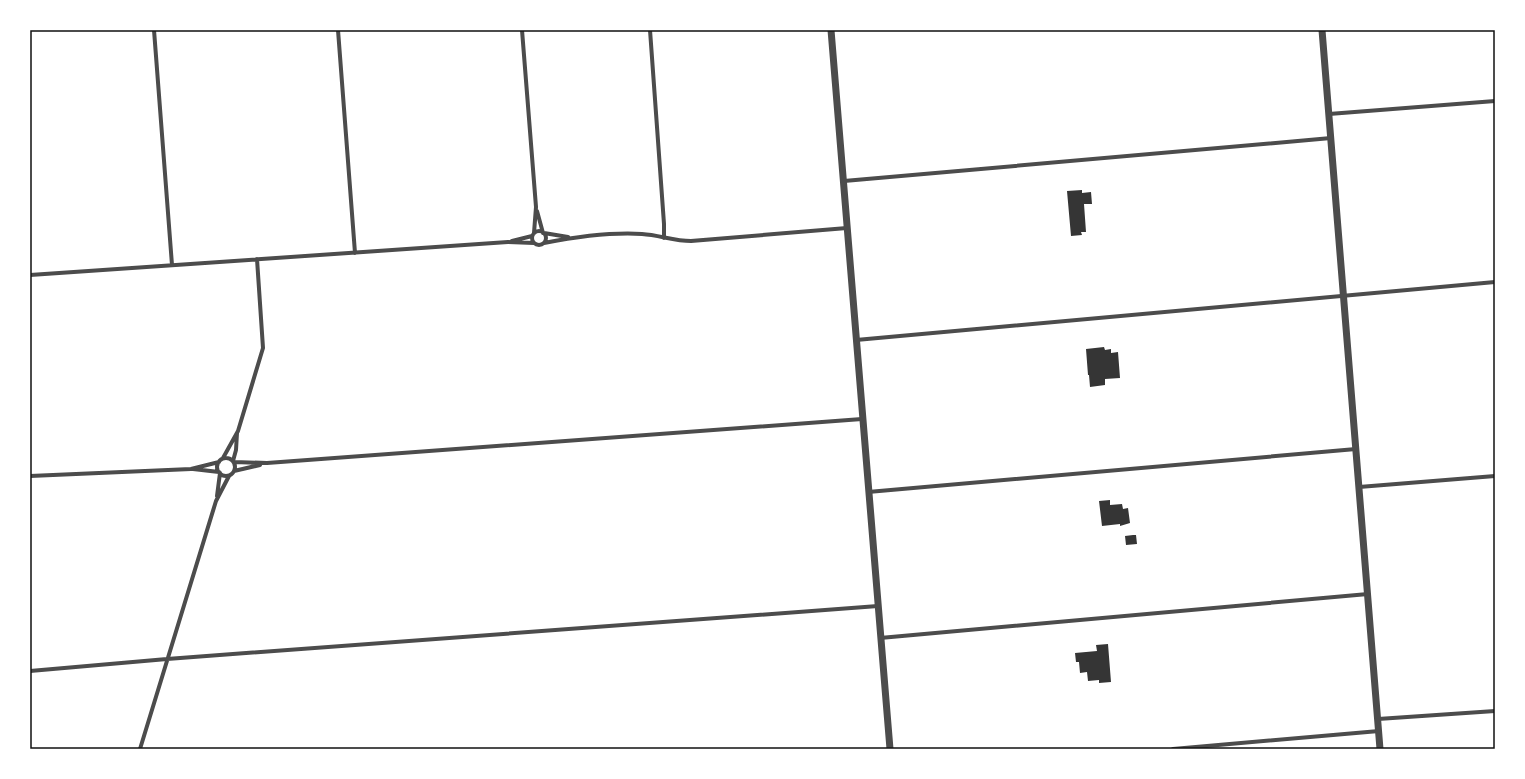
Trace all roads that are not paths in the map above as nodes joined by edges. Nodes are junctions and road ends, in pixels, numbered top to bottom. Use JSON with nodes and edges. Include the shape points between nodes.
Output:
{"nodes":[{"id":1,"x":154,"y":30,"type":"edge"},
{"id":2,"x":338,"y":30,"type":"edge"},
{"id":3,"x":522,"y":30,"type":"edge"},
{"id":4,"x":650,"y":30,"type":"edge"},
{"id":5,"x":832,"y":30,"type":"edge"},
{"id":6,"x":1322,"y":30,"type":"edge"},
{"id":7,"x":1495,"y":101,"type":"edge"},
{"id":8,"x":1329,"y":114,"type":"junction"},
{"id":9,"x":1331,"y":138,"type":"junction"},
{"id":10,"x":844,"y":181,"type":"junction"},
{"id":11,"x":536,"y":207,"type":"junction"},
{"id":12,"x":848,"y":228,"type":"junction"},
{"id":13,"x":544,"y":233,"type":"junction"},
{"id":14,"x":533,"y":234,"type":"junction"},
{"id":15,"x":572,"y":238,"type":"junction"},
{"id":16,"x":664,"y":238,"type":"junction"},
{"id":17,"x":508,"y":242,"type":"junction"},
{"id":18,"x":534,"y":243,"type":"junction"},
{"id":19,"x":544,"y":243,"type":"junction"},
{"id":20,"x":355,"y":252,"type":"junction"},
{"id":21,"x":257,"y":259,"type":"junction"},
{"id":22,"x":172,"y":265,"type":"junction"},
{"id":23,"x":30,"y":276,"type":"edge"},
{"id":24,"x":1495,"y":282,"type":"edge"},
{"id":25,"x":1344,"y":295,"type":"junction"},
{"id":26,"x":856,"y":340,"type":"junction"},
{"id":27,"x":862,"y":419,"type":"junction"},
{"id":28,"x":238,"y":431,"type":"junction"},
{"id":29,"x":1356,"y":449,"type":"junction"},
{"id":30,"x":223,"y":458,"type":"junction"},
{"id":31,"x":234,"y":461,"type":"junction"},
{"id":32,"x":219,"y":462,"type":"junction"},
{"id":33,"x":267,"y":463,"type":"junction"},
{"id":34,"x":191,"y":468,"type":"junction"},
{"id":35,"x":234,"y":472,"type":"junction"},
{"id":36,"x":220,"y":473,"type":"junction"},
{"id":37,"x":30,"y":476,"type":"edge"},
{"id":38,"x":228,"y":476,"type":"junction"},
{"id":39,"x":1495,"y":476,"type":"edge"},
{"id":40,"x":1359,"y":487,"type":"junction"},
{"id":41,"x":868,"y":492,"type":"junction"},
{"id":42,"x":216,"y":501,"type":"junction"},
{"id":43,"x":1368,"y":594,"type":"junction"},
{"id":44,"x":878,"y":606,"type":"junction"},
{"id":45,"x":880,"y":638,"type":"junction"},
{"id":46,"x":167,"y":659,"type":"junction"},
{"id":47,"x":30,"y":671,"type":"edge"},
{"id":48,"x":1495,"y":711,"type":"edge"},
{"id":49,"x":1378,"y":719,"type":"junction"},
{"id":50,"x":1379,"y":731,"type":"junction"},
{"id":51,"x":140,"y":749,"type":"edge"},
{"id":52,"x":890,"y":749,"type":"edge"},
{"id":53,"x":1173,"y":749,"type":"edge"},
{"id":54,"x":1380,"y":749,"type":"edge"}],
"edges":[{"from":1,"to":22,"type":"street"},
{"from":2,"to":20,"type":"street"},
{"from":3,"to":11,"type":"street"},
{"from":4,"to":16,"type":"street"},
{"from":5,"to":10,"type":"street"},
{"from":6,"to":8,"type":"street"},
{"from":7,"to":8,"type":"street"},
{"from":8,"to":9,"type":"street"},
{"from":9,"to":10,"type":"street"},
{"from":9,"to":25,"type":"street"},
{"from":10,"to":12,"type":"street"},
{"from":11,"to":13,"type":"street"},
{"from":11,"to":14,"type":"street"},
{"from":12,"to":16,"type":"street","via":[[691,241]]},
{"from":12,"to":26,"type":"street"},
{"from":13,"to":14,"type":"street","via":[[537,231]]},
{"from":13,"to":15,"type":"street"},
{"from":13,"to":19,"type":"street"},
{"from":14,"to":17,"type":"street"},
{"from":14,"to":18,"type":"street"},
{"from":15,"to":16,"type":"street","via":[[636,234]]},
{"from":15,"to":19,"type":"street"},
{"from":17,"to":18,"type":"street"},
{"from":17,"to":20,"type":"street"},
{"from":18,"to":19,"type":"street"},
{"from":20,"to":21,"type":"street"},
{"from":21,"to":22,"type":"street"},
{"from":21,"to":28,"type":"street","via":[[263,348]]},
{"from":22,"to":23,"type":"street"},
{"from":24,"to":25,"type":"street"},
{"from":25,"to":26,"type":"street"},
{"from":25,"to":29,"type":"street"},
{"from":26,"to":27,"type":"street"},
{"from":27,"to":33,"type":"street"},
{"from":27,"to":41,"type":"street"},
{"from":28,"to":30,"type":"street"},
{"from":28,"to":31,"type":"street"},
{"from":29,"to":40,"type":"street"},
{"from":29,"to":41,"type":"street"},
{"from":30,"to":31,"type":"street"},
{"from":30,"to":32,"type":"street"},
{"from":31,"to":33,"type":"street"},
{"from":31,"to":35,"type":"street"},
{"from":32,"to":34,"type":"street"},
{"from":32,"to":36,"type":"street","via":[[217,467]]},
{"from":33,"to":35,"type":"street"},
{"from":34,"to":36,"type":"street"},
{"from":34,"to":37,"type":"street"},
{"from":35,"to":38,"type":"street"},
{"from":36,"to":38,"type":"street"},
{"from":36,"to":42,"type":"street"},
{"from":38,"to":42,"type":"street"},
{"from":39,"to":40,"type":"street"},
{"from":40,"to":43,"type":"street"},
{"from":41,"to":44,"type":"street"},
{"from":42,"to":46,"type":"street"},
{"from":43,"to":45,"type":"street"},
{"from":43,"to":49,"type":"street"},
{"from":44,"to":45,"type":"street"},
{"from":44,"to":46,"type":"street"},
{"from":45,"to":52,"type":"street"},
{"from":46,"to":47,"type":"street"},
{"from":46,"to":51,"type":"street"},
{"from":48,"to":49,"type":"street"},
{"from":49,"to":50,"type":"street"},
{"from":50,"to":53,"type":"street"},
{"from":50,"to":54,"type":"street"}]}
